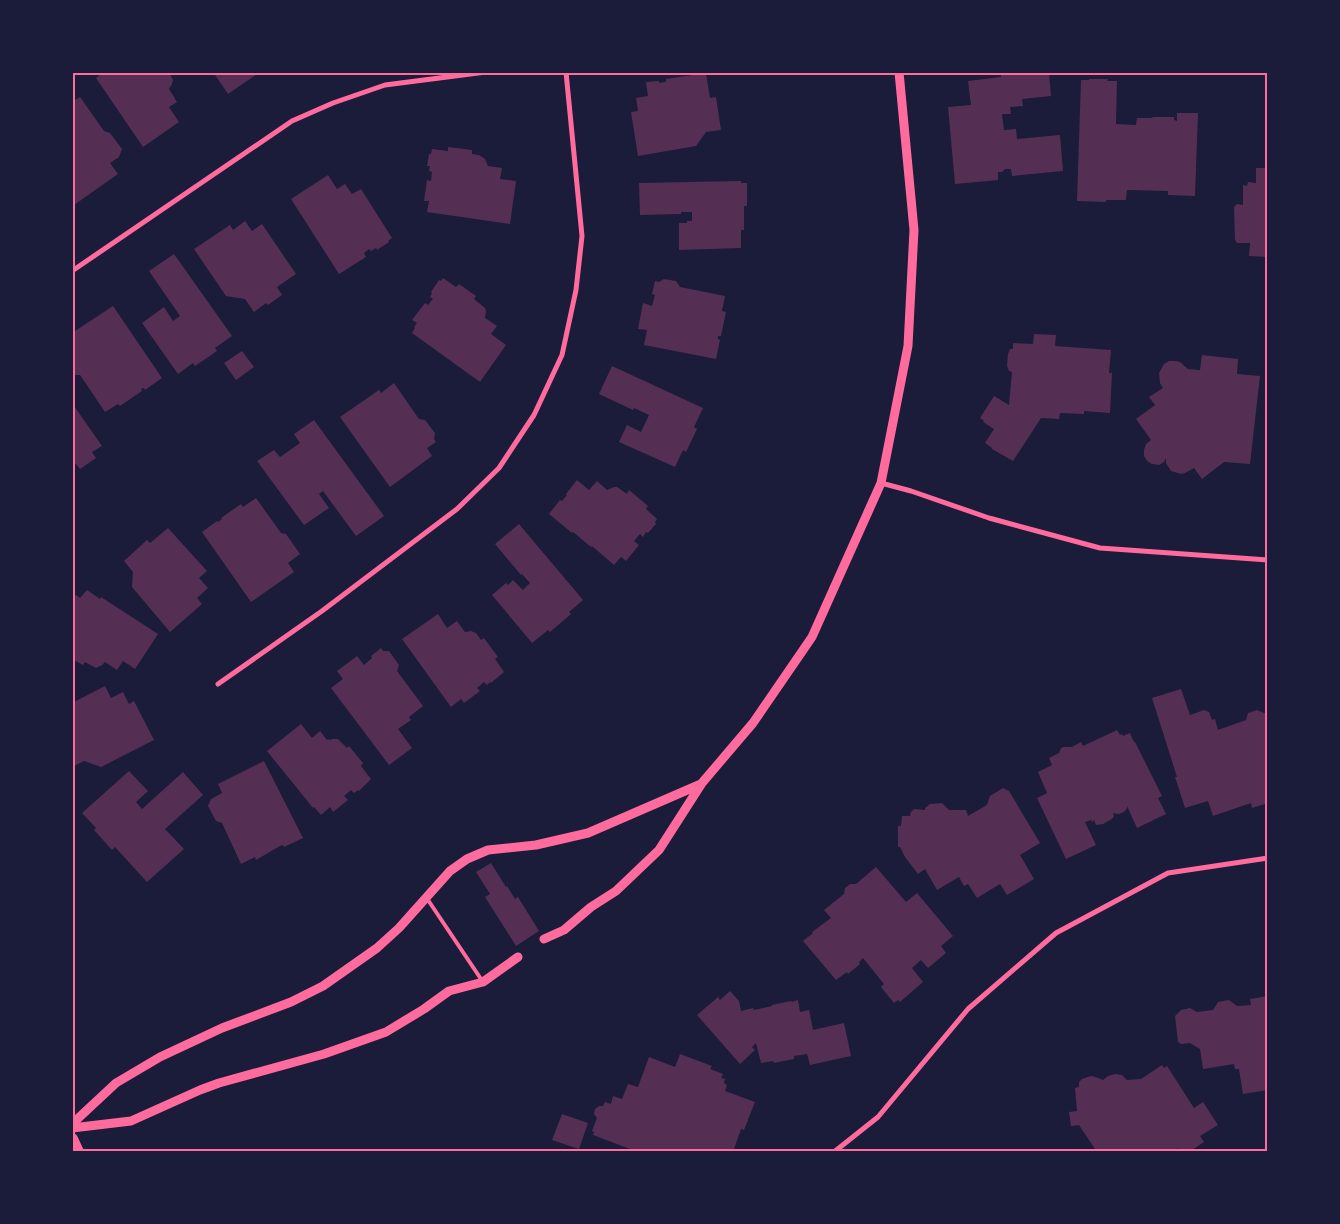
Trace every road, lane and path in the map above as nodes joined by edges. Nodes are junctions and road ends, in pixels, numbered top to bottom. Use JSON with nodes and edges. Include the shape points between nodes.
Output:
{"nodes":[{"id":1,"x":486,"y":72,"type":"edge"},
{"id":2,"x":566,"y":72,"type":"edge"},
{"id":3,"x":899,"y":72,"type":"edge"},
{"id":4,"x":72,"y":271,"type":"edge"},
{"id":5,"x":881,"y":483,"type":"junction"},
{"id":6,"x":1268,"y":560,"type":"edge"},
{"id":7,"x":218,"y":684,"type":"dead end"},
{"id":8,"x":702,"y":783,"type":"junction"},
{"id":9,"x":1268,"y":858,"type":"edge"},
{"id":10,"x":426,"y":897,"type":"junction"},
{"id":11,"x":544,"y":939,"type":"dead end"},
{"id":12,"x":518,"y":957,"type":"dead end"},
{"id":13,"x":484,"y":982,"type":"junction"},
{"id":14,"x":72,"y":1126,"type":"edge"},
{"id":15,"x":72,"y":1139,"type":"edge"},
{"id":16,"x":78,"y":1152,"type":"edge"},
{"id":17,"x":834,"y":1152,"type":"edge"}],
"edges":[{"from":1,"to":4,"type":"street","via":[[385,86],[292,121]]},
{"from":2,"to":7,"type":"street","via":[[582,236],[576,290],[562,355],[534,415],[499,468],[457,509],[322,611]]},
{"from":3,"to":5,"type":"street","via":[[914,230],[908,346]]},
{"from":5,"to":6,"type":"street","via":[[989,518],[1100,548]]},
{"from":5,"to":8,"type":"street","via":[[812,637],[753,723]]},
{"from":8,"to":10,"type":"street","via":[[588,833],[536,845],[488,850],[450,871]]},
{"from":8,"to":11,"type":"street","via":[[660,850],[616,891],[564,930]]},
{"from":9,"to":17,"type":"street","via":[[1168,873],[1056,933],[968,1009],[878,1117]]},
{"from":10,"to":13,"type":"lane"},
{"from":10,"to":14,"type":"street","via":[[377,948],[324,986],[160,1057],[116,1083]]},
{"from":12,"to":13,"type":"street"},
{"from":13,"to":14,"type":"street","via":[[449,991],[386,1032],[324,1054],[219,1083],[131,1121]]},
{"from":15,"to":16,"type":"main road"}]}
